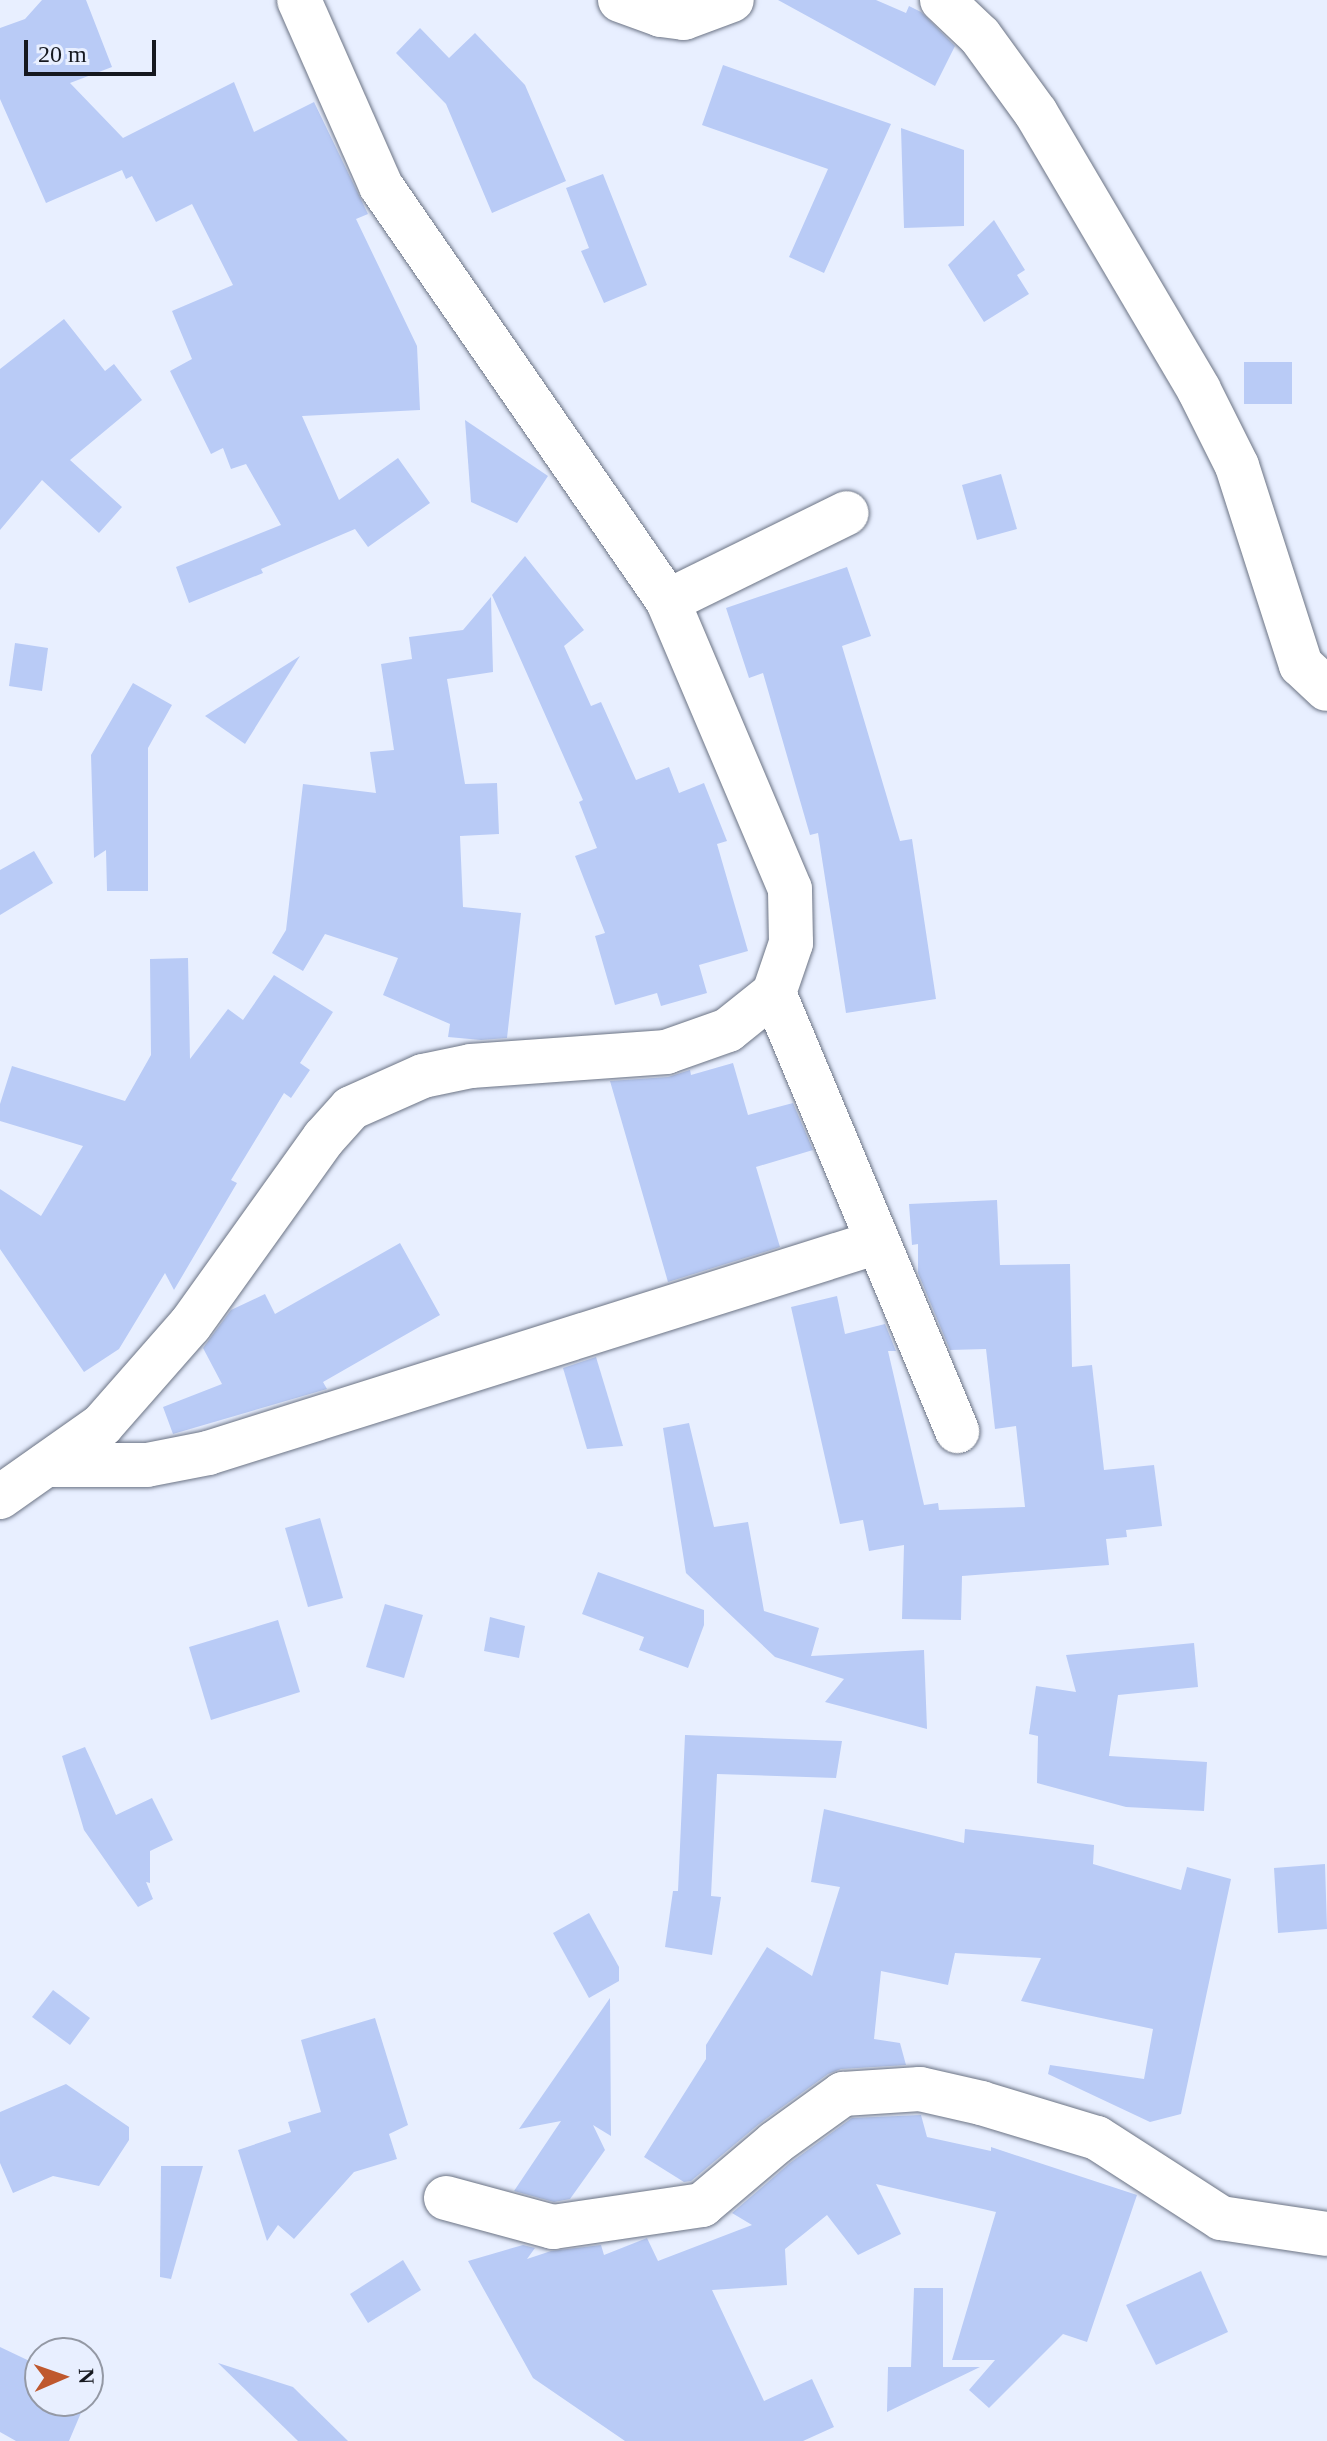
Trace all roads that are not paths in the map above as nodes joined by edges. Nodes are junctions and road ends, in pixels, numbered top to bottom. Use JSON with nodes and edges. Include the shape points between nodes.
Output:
{"nodes":[{"id":1,"x":299,"y":0,"type":"edge"},
{"id":2,"x":620,"y":0,"type":"edge"},
{"id":3,"x":732,"y":0,"type":"edge"},
{"id":4,"x":942,"y":0,"type":"edge"},
{"id":5,"x":847,"y":513,"type":"dead end"},
{"id":6,"x":668,"y":601,"type":"junction"},
{"id":7,"x":1327,"y":689,"type":"edge"},
{"id":8,"x":774,"y":993,"type":"junction"},
{"id":9,"x":878,"y":1242,"type":"junction"},
{"id":10,"x":957,"y":1431,"type":"dead end"},
{"id":11,"x":46,"y":1465,"type":"junction"},
{"id":12,"x":0,"y":1497,"type":"edge"},
{"id":13,"x":446,"y":2198,"type":"dead end"},
{"id":14,"x":1327,"y":2234,"type":"edge"}],
"edges":[{"from":1,"to":6,"type":"street","via":[[381,186]]},
{"from":2,"to":3,"type":"street","via":[[684,18]]},
{"from":4,"to":7,"type":"street","via":[[980,36],[1036,113],[1199,390],[1237,466],[1301,665]]},
{"from":5,"to":6,"type":"street"},
{"from":6,"to":8,"type":"street","via":[[790,889],[791,943]]},
{"from":8,"to":9,"type":"street"},
{"from":8,"to":11,"type":"street","via":[[728,1030],[666,1052],[471,1066],[423,1076],[351,1108],[190,1325],[102,1425]]},
{"from":9,"to":10,"type":"street"},
{"from":9,"to":11,"type":"street","via":[[208,1453],[147,1465]]},
{"from":11,"to":12,"type":"street"},
{"from":13,"to":14,"type":"street","via":[[553,2227],[702,2205],[843,2094],[920,2089],[1097,2138],[1221,2218]]}]}
